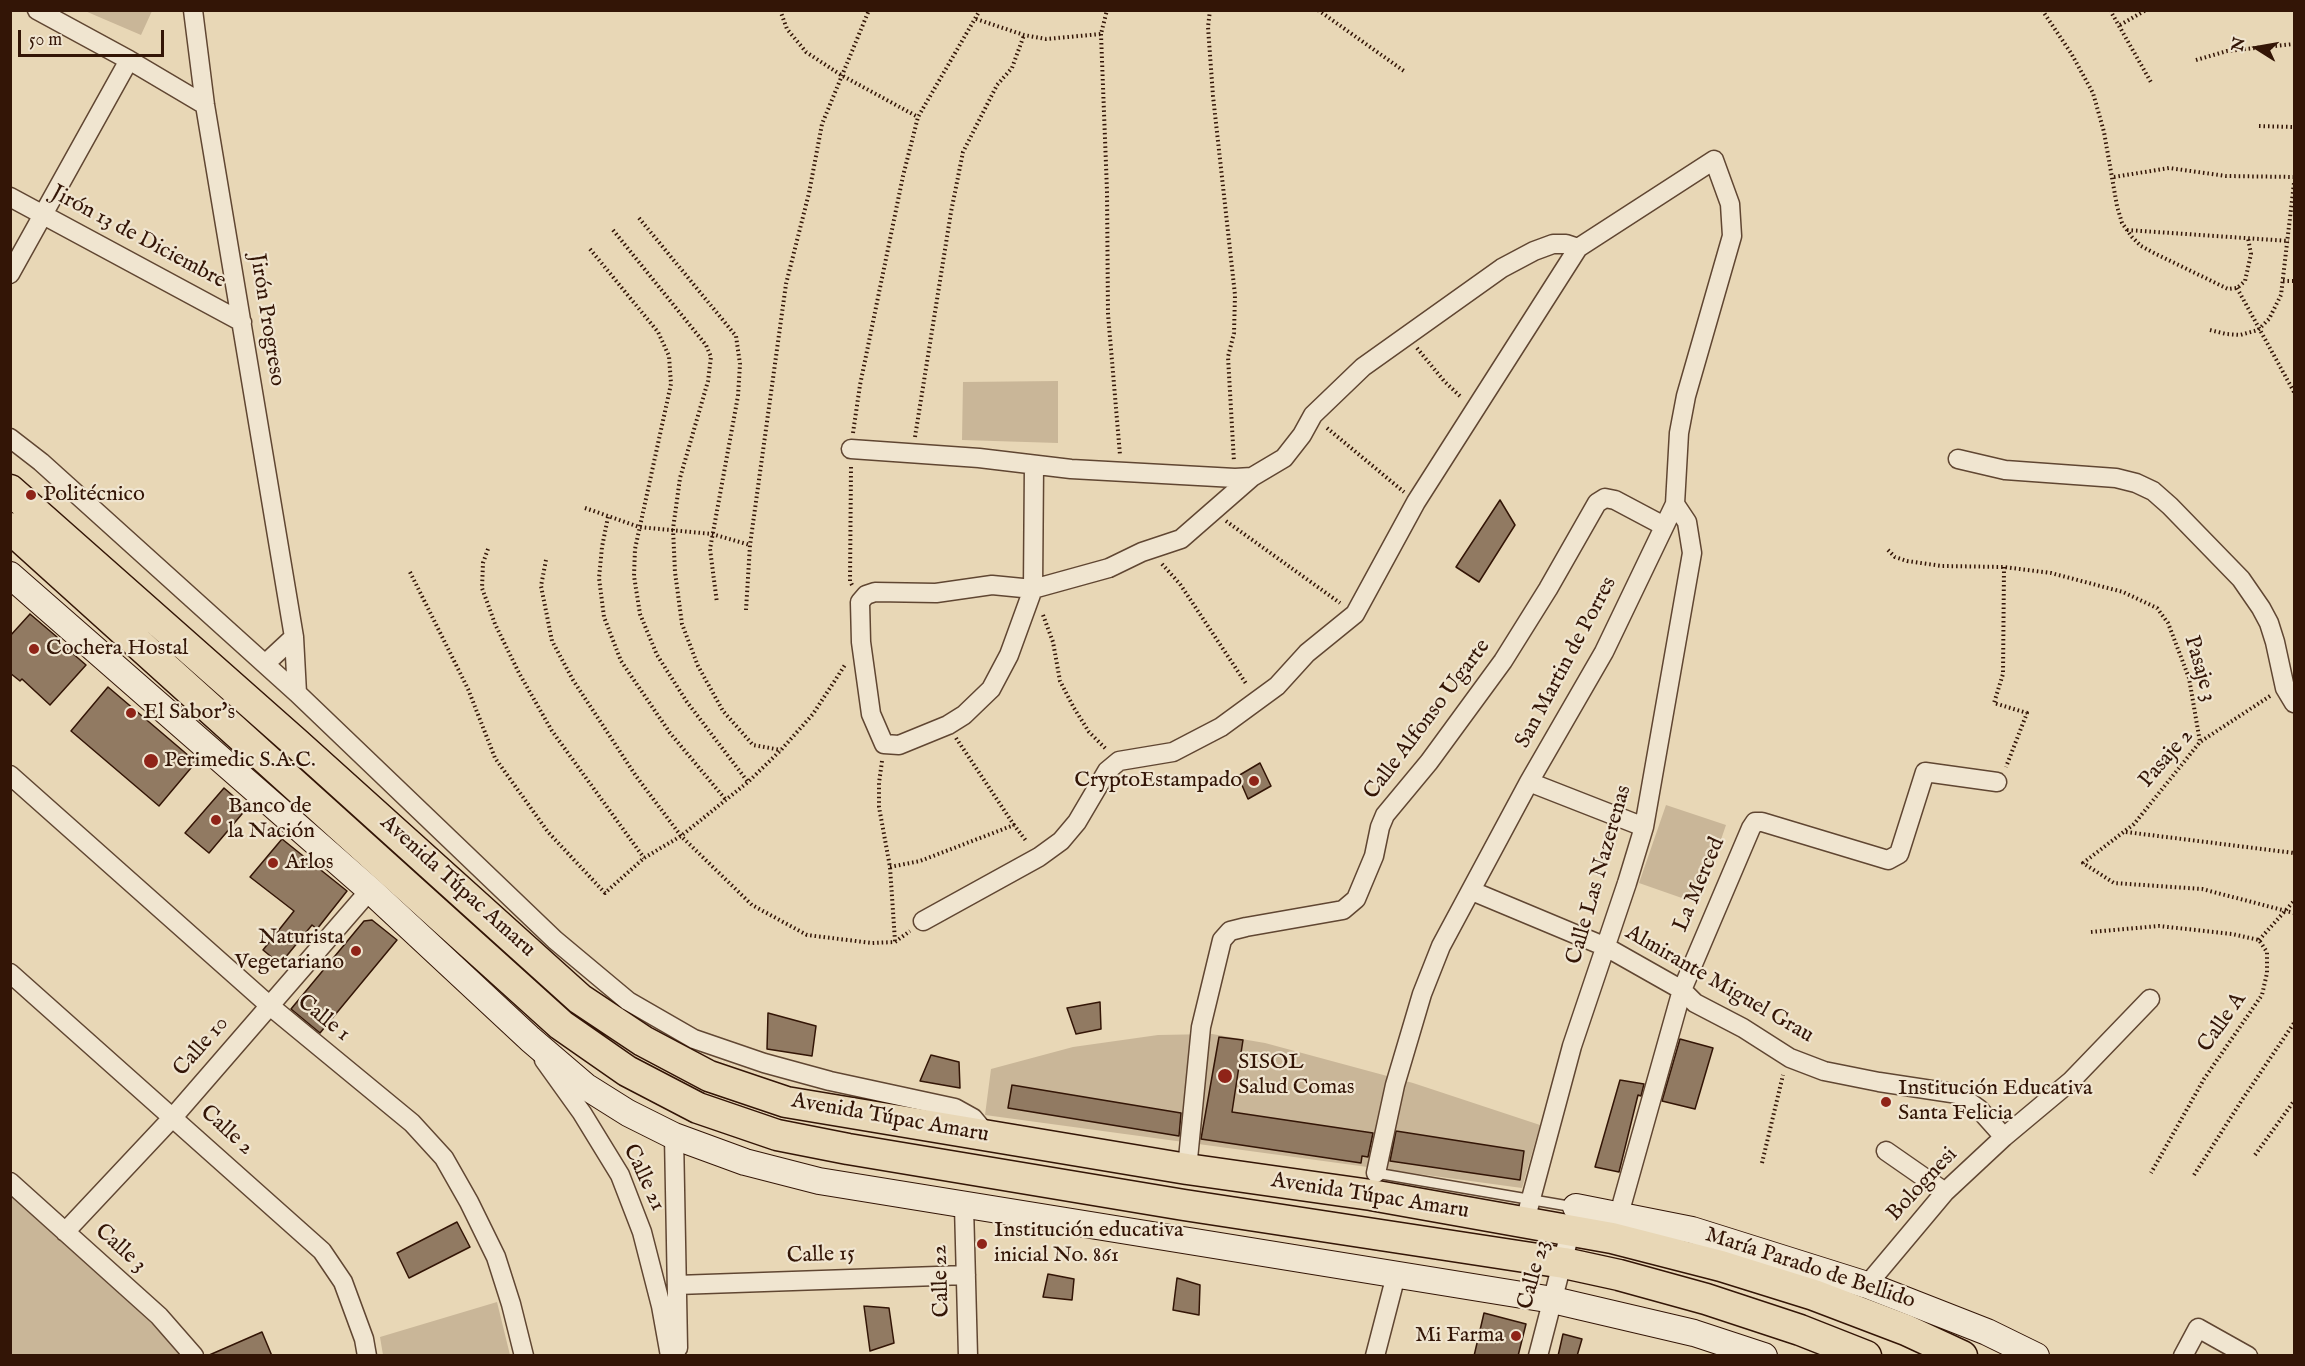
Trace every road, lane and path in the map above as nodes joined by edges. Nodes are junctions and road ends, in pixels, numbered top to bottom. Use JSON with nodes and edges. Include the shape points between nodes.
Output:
{"nodes":[{"id":1,"x":37,"y":10,"type":"edge"},
{"id":2,"x":193,"y":10,"type":"edge"},
{"id":3,"x":780,"y":10,"type":"edge"},
{"id":4,"x":869,"y":10,"type":"edge"},
{"id":5,"x":980,"y":10,"type":"edge"},
{"id":6,"x":1107,"y":10,"type":"edge"},
{"id":7,"x":1210,"y":10,"type":"edge"},
{"id":8,"x":1318,"y":10,"type":"edge"},
{"id":9,"x":2042,"y":10,"type":"edge"},
{"id":10,"x":2110,"y":10,"type":"edge"},
{"id":11,"x":2146,"y":10,"type":"edge"},
{"id":12,"x":976,"y":20,"type":"junction"},
{"id":13,"x":2120,"y":25,"type":"junction"},
{"id":14,"x":1101,"y":34,"type":"junction"},
{"id":15,"x":1024,"y":35,"type":"junction"},
{"id":16,"x":2295,"y":44,"type":"edge"},
{"id":17,"x":129,"y":60,"type":"junction"},
{"id":18,"x":2196,"y":60,"type":"dead end"},
{"id":19,"x":1404,"y":71,"type":"dead end"},
{"id":20,"x":841,"y":75,"type":"junction"},
{"id":21,"x":2152,"y":84,"type":"dead end"},
{"id":22,"x":205,"y":105,"type":"junction"},
{"id":23,"x":918,"y":117,"type":"junction"},
{"id":24,"x":2259,"y":126,"type":"dead end"},
{"id":25,"x":2295,"y":127,"type":"edge"},
{"id":26,"x":2114,"y":177,"type":"junction"},
{"id":27,"x":2295,"y":177,"type":"edge"},
{"id":28,"x":2295,"y":183,"type":"edge"},
{"id":29,"x":10,"y":196,"type":"edge"},
{"id":30,"x":45,"y":215,"type":"junction"},
{"id":31,"x":639,"y":218,"type":"dead end"},
{"id":32,"x":613,"y":230,"type":"dead end"},
{"id":33,"x":2127,"y":230,"type":"junction"},
{"id":34,"x":2248,"y":238,"type":"junction"},
{"id":35,"x":2289,"y":241,"type":"junction"},
{"id":36,"x":1578,"y":248,"type":"junction"},
{"id":37,"x":590,"y":249,"type":"dead end"},
{"id":38,"x":10,"y":274,"type":"edge"},
{"id":39,"x":2283,"y":281,"type":"junction"},
{"id":40,"x":2295,"y":281,"type":"edge"},
{"id":41,"x":2237,"y":288,"type":"junction"},
{"id":42,"x":242,"y":322,"type":"junction"},
{"id":43,"x":2210,"y":330,"type":"dead end"},
{"id":44,"x":2259,"y":330,"type":"junction"},
{"id":45,"x":1407,"y":337,"type":"junction"},
{"id":46,"x":2295,"y":392,"type":"edge"},
{"id":47,"x":1474,"y":409,"type":"junction"},
{"id":48,"x":1313,"y":416,"type":"junction"},
{"id":49,"x":10,"y":438,"type":"edge"},
{"id":50,"x":851,"y":450,"type":"junction"},
{"id":51,"x":913,"y":454,"type":"junction"},
{"id":52,"x":1958,"y":459,"type":"dead end"},
{"id":53,"x":1034,"y":465,"type":"junction"},
{"id":54,"x":1121,"y":471,"type":"junction"},
{"id":55,"x":1243,"y":478,"type":"junction"},
{"id":56,"x":10,"y":490,"type":"edge"},
{"id":57,"x":1416,"y":502,"type":"junction"},
{"id":58,"x":1675,"y":504,"type":"junction"},
{"id":59,"x":585,"y":508,"type":"dead end"},
{"id":60,"x":1211,"y":510,"type":"junction"},
{"id":61,"x":608,"y":517,"type":"junction"},
{"id":62,"x":1664,"y":526,"type":"junction"},
{"id":63,"x":639,"y":527,"type":"junction"},
{"id":64,"x":10,"y":528,"type":"edge"},
{"id":65,"x":673,"y":530,"type":"junction"},
{"id":66,"x":712,"y":534,"type":"junction"},
{"id":67,"x":750,"y":545,"type":"junction"},
{"id":68,"x":488,"y":549,"type":"dead end"},
{"id":69,"x":1150,"y":550,"type":"junction"},
{"id":70,"x":1888,"y":550,"type":"dead end"},
{"id":71,"x":546,"y":560,"type":"dead end"},
{"id":72,"x":2004,"y":567,"type":"junction"},
{"id":73,"x":410,"y":572,"type":"dead end"},
{"id":74,"x":10,"y":575,"type":"edge"},
{"id":75,"x":1033,"y":589,"type":"junction"},
{"id":76,"x":860,"y":602,"type":"junction"},
{"id":77,"x":717,"y":603,"type":"dead end"},
{"id":78,"x":746,"y":610,"type":"dead end"},
{"id":79,"x":1355,"y":614,"type":"junction"},
{"id":80,"x":294,"y":637,"type":"junction"},
{"id":81,"x":861,"y":642,"type":"junction"},
{"id":82,"x":265,"y":664,"type":"junction"},
{"id":83,"x":297,"y":693,"type":"junction"},
{"id":84,"x":2290,"y":695,"type":"edge"},
{"id":85,"x":1258,"y":700,"type":"junction"},
{"id":86,"x":948,"y":725,"type":"junction"},
{"id":87,"x":2200,"y":742,"type":"junction"},
{"id":88,"x":884,"y":744,"type":"junction"},
{"id":89,"x":781,"y":750,"type":"junction"},
{"id":90,"x":1119,"y":761,"type":"junction"},
{"id":91,"x":10,"y":775,"type":"edge"},
{"id":92,"x":748,"y":782,"type":"junction"},
{"id":93,"x":1529,"y":782,"type":"junction"},
{"id":94,"x":1996,"y":782,"type":"joint"},
{"id":95,"x":726,"y":800,"type":"junction"},
{"id":96,"x":1014,"y":825,"type":"junction"},
{"id":97,"x":1644,"y":827,"type":"junction"},
{"id":98,"x":2124,"y":831,"type":"junction"},
{"id":99,"x":681,"y":836,"type":"junction"},
{"id":100,"x":2295,"y":853,"type":"edge"},
{"id":101,"x":1039,"y":857,"type":"junction"},
{"id":102,"x":644,"y":858,"type":"junction"},
{"id":103,"x":890,"y":867,"type":"junction"},
{"id":104,"x":370,"y":890,"type":"junction"},
{"id":105,"x":1472,"y":891,"type":"junction"},
{"id":106,"x":2295,"y":901,"type":"edge"},
{"id":107,"x":2286,"y":909,"type":"junction"},
{"id":108,"x":2295,"y":913,"type":"edge"},
{"id":109,"x":923,"y":921,"type":"joint"},
{"id":110,"x":2091,"y":932,"type":"dead end"},
{"id":111,"x":2259,"y":940,"type":"junction"},
{"id":112,"x":895,"y":942,"type":"junction"},
{"id":113,"x":1606,"y":947,"type":"junction"},
{"id":114,"x":10,"y":973,"type":"edge"},
{"id":115,"x":1682,"y":990,"type":"junction"},
{"id":116,"x":2150,"y":999,"type":"dead end"},
{"id":117,"x":270,"y":1006,"type":"junction"},
{"id":118,"x":2295,"y":1023,"type":"edge"},
{"id":119,"x":530,"y":1039,"type":"junction"},
{"id":120,"x":1790,"y":1058,"type":"junction"},
{"id":121,"x":2295,"y":1101,"type":"edge"},
{"id":122,"x":174,"y":1116,"type":"junction"},
{"id":123,"x":674,"y":1136,"type":"junction"},
{"id":124,"x":988,"y":1136,"type":"junction"},
{"id":125,"x":2004,"y":1137,"type":"junction"},
{"id":126,"x":1886,"y":1151,"type":"dead end"},
{"id":127,"x":2255,"y":1155,"type":"dead end"},
{"id":128,"x":1762,"y":1163,"type":"dead end"},
{"id":129,"x":1187,"y":1169,"type":"junction"},
{"id":130,"x":1376,"y":1173,"type":"joint"},
{"id":131,"x":2151,"y":1173,"type":"dead end"},
{"id":132,"x":2194,"y":1175,"type":"dead end"},
{"id":133,"x":10,"y":1182,"type":"edge"},
{"id":134,"x":1945,"y":1192,"type":"junction"},
{"id":135,"x":964,"y":1206,"type":"junction"},
{"id":136,"x":1528,"y":1210,"type":"junction"},
{"id":137,"x":1574,"y":1218,"type":"junction"},
{"id":138,"x":1616,"y":1226,"type":"junction"},
{"id":139,"x":65,"y":1232,"type":"junction"},
{"id":140,"x":1564,"y":1263,"type":"junction"},
{"id":141,"x":966,"y":1275,"type":"junction"},
{"id":142,"x":1396,"y":1275,"type":"junction"},
{"id":143,"x":677,"y":1285,"type":"junction"},
{"id":144,"x":1867,"y":1285,"type":"junction"},
{"id":145,"x":1553,"y":1300,"type":"junction"},
{"id":146,"x":194,"y":1356,"type":"edge"},
{"id":147,"x":367,"y":1356,"type":"edge"},
{"id":148,"x":524,"y":1356,"type":"edge"},
{"id":149,"x":670,"y":1356,"type":"edge"},
{"id":150,"x":678,"y":1356,"type":"edge"},
{"id":151,"x":968,"y":1356,"type":"edge"},
{"id":152,"x":1375,"y":1356,"type":"edge"},
{"id":153,"x":1538,"y":1356,"type":"edge"},
{"id":154,"x":1764,"y":1356,"type":"edge"},
{"id":155,"x":1866,"y":1356,"type":"edge"},
{"id":156,"x":1962,"y":1356,"type":"edge"},
{"id":157,"x":2036,"y":1356,"type":"edge"},
{"id":158,"x":2183,"y":1356,"type":"edge"},
{"id":159,"x":2248,"y":1356,"type":"edge"}],
"edges":[{"from":1,"to":17,"type":"street"},
{"from":2,"to":22,"type":"street","name":"Jirón Progreso"},
{"from":3,"to":20,"type":"path","via":[[787,29],[806,52]]},
{"from":4,"to":20,"type":"path"},
{"from":5,"to":12,"type":"path"},
{"from":6,"to":14,"type":"path"},
{"from":7,"to":55,"type":"path","via":[[1213,96],[1235,295],[1234,333],[1228,357]]},
{"from":8,"to":19,"type":"path"},
{"from":9,"to":26,"type":"path","via":[[2093,93]]},
{"from":10,"to":13,"type":"path"},
{"from":11,"to":13,"type":"path"},
{"from":12,"to":15,"type":"path"},
{"from":12,"to":23,"type":"path"},
{"from":13,"to":21,"type":"path"},
{"from":14,"to":15,"type":"path","via":[[1046,39]]},
{"from":14,"to":54,"type":"path","via":[[1108,314]]},
{"from":15,"to":51,"type":"path","via":[[1012,68],[997,85],[963,152]]},
{"from":16,"to":18,"type":"path","via":[[2227,51]]},
{"from":17,"to":22,"type":"street"},
{"from":17,"to":30,"type":"street"},
{"from":20,"to":23,"type":"path"},
{"from":20,"to":67,"type":"path","via":[[822,124],[786,284]]},
{"from":22,"to":42,"type":"street","name":"Jirón Progreso"},
{"from":23,"to":50,"type":"path","via":[[860,385]]},
{"from":24,"to":25,"type":"path"},
{"from":26,"to":27,"type":"path","via":[[2169,168],[2226,176]]},
{"from":26,"to":33,"type":"path","via":[[2117,206]]},
{"from":28,"to":35,"type":"path"},
{"from":29,"to":30,"type":"street","name":"Jirón 13 de Diciembre"},
{"from":30,"to":38,"type":"street"},
{"from":30,"to":42,"type":"street","name":"Jirón 13 de Diciembre"},
{"from":31,"to":66,"type":"path","via":[[736,336],[740,364],[738,396]]},
{"from":32,"to":65,"type":"path","via":[[706,345],[711,357],[708,381],[680,478]]},
{"from":33,"to":34,"type":"path"},
{"from":33,"to":41,"type":"path","via":[[2141,246],[2156,254],[2218,286]]},
{"from":34,"to":35,"type":"path"},
{"from":34,"to":41,"type":"path","via":[[2249,268],[2245,281]]},
{"from":35,"to":39,"type":"path"},
{"from":36,"to":45,"type":"street","via":[[1553,244],[1534,251],[1502,268]]},
{"from":36,"to":47,"type":"street"},
{"from":36,"to":58,"type":"street","name":"San Martin de Porres","via":[[1714,160],[1730,204],[1732,236],[1682,415]]},
{"from":37,"to":63,"type":"path","via":[[658,332],[669,356],[671,384]]},
{"from":39,"to":40,"type":"path"},
{"from":39,"to":44,"type":"path","via":[[2276,307]]},
{"from":41,"to":44,"type":"path"},
{"from":42,"to":80,"type":"street","name":"Jirón Progreso"},
{"from":43,"to":44,"type":"path","via":[[2240,335]]},
{"from":44,"to":46,"type":"path"},
{"from":45,"to":47,"type":"path"},
{"from":45,"to":48,"type":"street","via":[[1364,367]]},
{"from":47,"to":57,"type":"street"},
{"from":48,"to":55,"type":"street","via":[[1284,458]]},
{"from":48,"to":57,"type":"path"},
{"from":49,"to":82,"type":"street"},
{"from":50,"to":51,"type":"street"},
{"from":50,"to":76,"type":"path","via":[[850,581]]},
{"from":51,"to":53,"type":"street"},
{"from":52,"to":84,"type":"street","via":[[2005,470],[2116,478],[2153,491],[2241,579],[2261,608]]},
{"from":53,"to":54,"type":"street"},
{"from":53,"to":75,"type":"street"},
{"from":54,"to":55,"type":"street"},
{"from":55,"to":60,"type":"street"},
{"from":56,"to":124,"type":"highway","name":"Avenida Túpac Amaru","via":[[580,999],[643,1041],[709,1076],[786,1102]]},
{"from":57,"to":79,"type":"street"},
{"from":58,"to":62,"type":"street","name":"San Martin de Porres"},
{"from":58,"to":97,"type":"street","name":"Calle Las Nazerenas","via":[[1687,522],[1692,553]]},
{"from":59,"to":61,"type":"path"},
{"from":60,"to":69,"type":"street","via":[[1181,539]]},
{"from":60,"to":79,"type":"path"},
{"from":61,"to":63,"type":"path"},
{"from":61,"to":95,"type":"path","via":[[599,578],[604,617],[621,661],[670,733]]},
{"from":62,"to":93,"type":"street","name":"San Martin de Porres","via":[[1604,652]]},
{"from":62,"to":129,"type":"street","name":"Calle Alfonso Ugarte","via":[[1615,500],[1605,498],[1597,503],[1503,661],[1385,815],[1356,899],[1343,910],[1238,928],[1222,940],[1201,1027]]},
{"from":63,"to":65,"type":"path"},
{"from":63,"to":92,"type":"path","via":[[634,576],[640,614],[657,655]]},
{"from":64,"to":140,"type":"highway","name":"Avenida Túpac Amaru","via":[[561,1025],[627,1071],[698,1108],[777,1135],[848,1149]]},
{"from":65,"to":66,"type":"path"},
{"from":65,"to":89,"type":"path","via":[[681,624],[698,666],[723,711],[753,745]]},
{"from":66,"to":67,"type":"path"},
{"from":66,"to":77,"type":"path","via":[[710,549]]},
{"from":67,"to":78,"type":"path"},
{"from":68,"to":102,"type":"path","via":[[482,588],[519,673],[552,731]]},
{"from":69,"to":75,"type":"street","via":[[1109,568]]},
{"from":69,"to":85,"type":"path","via":[[1179,584]]},
{"from":70,"to":72,"type":"path","via":[[1907,561]]},
{"from":71,"to":99,"type":"path","via":[[541,585],[552,641],[636,776]]},
{"from":72,"to":87,"type":"path","name":"Pasaje 3","via":[[2087,581],[2157,608],[2168,623],[2189,678]]},
{"from":72,"to":94,"type":"path","via":[[2003,674],[1994,703],[2027,713],[2003,776]]},
{"from":73,"to":102,"type":"path","via":[[468,689],[495,758],[548,832],[605,893]]},
{"from":74,"to":104,"type":"main road"},
{"from":75,"to":76,"type":"street","via":[[992,585],[936,593],[875,592]]},
{"from":75,"to":86,"type":"street","via":[[1009,655],[991,689]]},
{"from":75,"to":90,"type":"path","via":[[1053,642],[1060,681],[1089,732]]},
{"from":76,"to":81,"type":"street"},
{"from":79,"to":85,"type":"street"},
{"from":80,"to":82,"type":"street"},
{"from":80,"to":83,"type":"street","name":"Jirón Progreso"},
{"from":81,"to":88,"type":"street","via":[[872,714]]},
{"from":81,"to":89,"type":"path","via":[[813,714]]},
{"from":82,"to":83,"type":"street"},
{"from":83,"to":124,"type":"street","via":[[555,940],[628,1001],[694,1039],[764,1064],[955,1108],[973,1118]]},
{"from":84,"to":87,"type":"path","name":"Pasaje 2"},
{"from":85,"to":90,"type":"street","via":[[1192,744],[1173,752]]},
{"from":86,"to":88,"type":"street","via":[[899,745]]},
{"from":86,"to":96,"type":"path"},
{"from":87,"to":98,"type":"path","name":"Pasaje 2","via":[[2134,824]]},
{"from":88,"to":103,"type":"path","via":[[879,807]]},
{"from":89,"to":92,"type":"path"},
{"from":90,"to":101,"type":"street","via":[[1107,771],[1077,822],[1061,841]]},
{"from":91,"to":117,"type":"street","name":"Calle 1"},
{"from":92,"to":95,"type":"path"},
{"from":93,"to":97,"type":"street"},
{"from":93,"to":105,"type":"street","name":"San Martin de Porres"},
{"from":94,"to":115,"type":"street","name":"La Merced","via":[[1925,772],[1899,854],[1888,860],[1755,822]]},
{"from":95,"to":99,"type":"path"},
{"from":96,"to":101,"type":"path"},
{"from":96,"to":103,"type":"path","via":[[920,861]]},
{"from":97,"to":113,"type":"street","name":"Calle Las Nazerenas"},
{"from":98,"to":100,"type":"path"},
{"from":98,"to":107,"type":"path","name":"Pasaje 2","via":[[2083,862],[2114,883],[2202,889]]},
{"from":99,"to":102,"type":"path"},
{"from":99,"to":112,"type":"path","via":[[752,905],[807,935]]},
{"from":101,"to":109,"type":"street"},
{"from":103,"to":112,"type":"path"},
{"from":104,"to":117,"type":"street","name":"Calle 10"},
{"from":104,"to":119,"type":"main road"},
{"from":105,"to":113,"type":"street","name":"Almirante Miguel Grau"},
{"from":105,"to":130,"type":"street","name":"San Martin de Porres","via":[[1441,946],[1422,994],[1395,1085]]},
{"from":106,"to":107,"type":"path"},
{"from":107,"to":108,"type":"path"},
{"from":107,"to":111,"type":"path"},
{"from":109,"to":112,"type":"path"},
{"from":110,"to":111,"type":"path","via":[[2159,926]]},
{"from":111,"to":131,"type":"path","name":"Calle A","via":[[2267,952],[2262,995],[2204,1079]]},
{"from":113,"to":115,"type":"street","name":"Almirante Miguel Grau"},
{"from":113,"to":136,"type":"street","name":"Calle Las Nazerenas","via":[[1572,1046]]},
{"from":114,"to":122,"type":"street","name":"Calle 2"},
{"from":115,"to":120,"type":"street","name":"Almirante Miguel Grau","via":[[1695,1003]]},
{"from":115,"to":138,"type":"street","name":"La Merced"},
{"from":116,"to":125,"type":"street","name":"Bolognesi","via":[[2071,1081]]},
{"from":117,"to":122,"type":"street","name":"Calle 10"},
{"from":117,"to":148,"type":"street","name":"Calle 1","via":[[412,1123],[444,1158],[496,1257]]},
{"from":118,"to":132,"type":"path"},
{"from":119,"to":123,"type":"main road","via":[[585,1086]]},
{"from":119,"to":149,"type":"street","name":"Calle 21","via":[[620,1175],[642,1232]]},
{"from":120,"to":125,"type":"street","name":"Almirante Miguel Grau","via":[[1824,1071],[1958,1094],[1979,1109]]},
{"from":120,"to":128,"type":"path","via":[[1779,1082]]},
{"from":121,"to":127,"type":"path"},
{"from":122,"to":139,"type":"street","name":"Calle 10"},
{"from":122,"to":147,"type":"street","name":"Calle 2","via":[[322,1251],[344,1282]]},
{"from":123,"to":135,"type":"main road","via":[[745,1162],[819,1181]]},
{"from":123,"to":143,"type":"street","name":"Calle 21"},
{"from":124,"to":129,"type":"highway","name":"Avenida Túpac Amaru"},
{"from":125,"to":134,"type":"street","name":"Bolognesi"},
{"from":126,"to":134,"type":"street"},
{"from":129,"to":136,"type":"highway","name":"Avenida Túpac Amaru","via":[[1371,1195]]},
{"from":130,"to":136,"type":"lane"},
{"from":133,"to":139,"type":"street","name":"Calle 3"},
{"from":134,"to":144,"type":"street","name":"Bolognesi"},
{"from":135,"to":141,"type":"street","name":"Calle 22"},
{"from":135,"to":142,"type":"main road"},
{"from":136,"to":137,"type":"highway","name":"Avenida Túpac Amaru"},
{"from":137,"to":138,"type":"highway","name":"Avenida Túpac Amaru"},
{"from":137,"to":140,"type":"street","name":"Calle 23"},
{"from":138,"to":144,"type":"main road","name":"María Parado de Bellido","via":[[1692,1230]]},
{"from":138,"to":156,"type":"highway","name":"Avenida Túpac Amaru","via":[[1721,1266],[1814,1295]]},
{"from":139,"to":146,"type":"street","name":"Calle 3","via":[[159,1316]]},
{"from":140,"to":145,"type":"street","name":"Calle 23"},
{"from":140,"to":155,"type":"highway","name":"Avenida Túpac Amaru","via":[[1706,1299]]},
{"from":141,"to":143,"type":"street","name":"Calle 15"},
{"from":141,"to":151,"type":"street","name":"Calle 22"},
{"from":142,"to":145,"type":"main road"},
{"from":142,"to":152,"type":"street"},
{"from":143,"to":150,"type":"street","name":"Calle 21"},
{"from":144,"to":157,"type":"main road","name":"María Parado de Bellido","via":[[1987,1332]]},
{"from":145,"to":153,"type":"street","name":"Calle 23"},
{"from":145,"to":154,"type":"main road","via":[[1694,1333]]},
{"from":158,"to":159,"type":"street","via":[[2198,1328]]}]}
